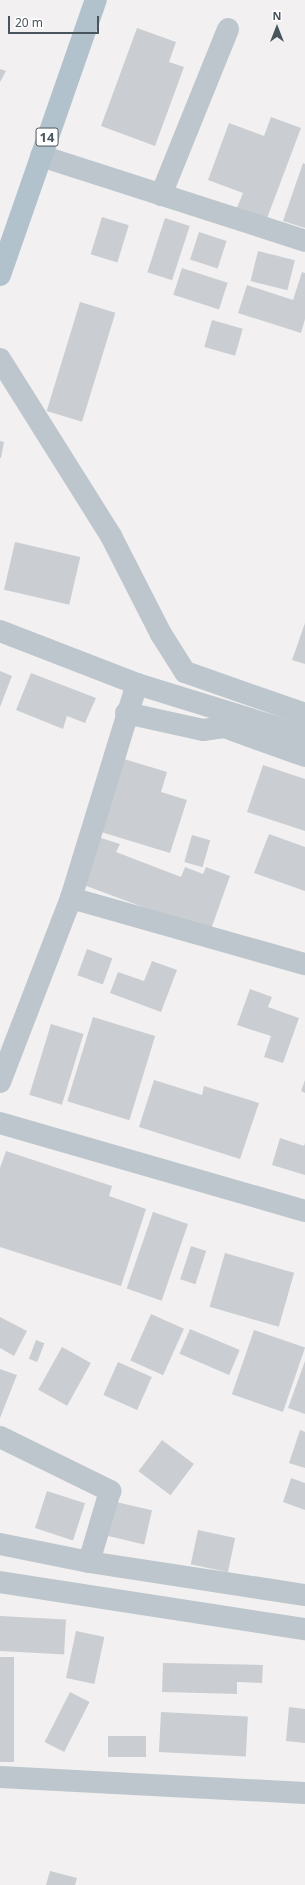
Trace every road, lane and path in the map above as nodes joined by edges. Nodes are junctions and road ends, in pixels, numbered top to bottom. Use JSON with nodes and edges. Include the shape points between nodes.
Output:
{"nodes":[{"id":1,"x":96,"y":0,"type":"edge"},
{"id":2,"x":228,"y":29,"type":"dead end"},
{"id":3,"x":41,"y":156,"type":"junction"},
{"id":4,"x":162,"y":195,"type":"junction"},
{"id":5,"x":305,"y":241,"type":"edge"},
{"id":6,"x":0,"y":274,"type":"edge"},
{"id":7,"x":0,"y":359,"type":"edge"},
{"id":8,"x":0,"y":631,"type":"edge"},
{"id":9,"x":137,"y":684,"type":"junction"},
{"id":10,"x":126,"y":714,"type":"junction"},
{"id":11,"x":305,"y":714,"type":"edge"},
{"id":12,"x":305,"y":736,"type":"edge"},
{"id":13,"x":305,"y":756,"type":"edge"},
{"id":14,"x":71,"y":898,"type":"junction"},
{"id":15,"x":305,"y":964,"type":"edge"},
{"id":16,"x":0,"y":1082,"type":"edge"},
{"id":17,"x":0,"y":1123,"type":"edge"},
{"id":18,"x":305,"y":1211,"type":"edge"},
{"id":19,"x":0,"y":1437,"type":"edge"},
{"id":20,"x":0,"y":1544,"type":"edge"},
{"id":21,"x":89,"y":1562,"type":"junction"},
{"id":22,"x":0,"y":1582,"type":"edge"},
{"id":23,"x":305,"y":1595,"type":"edge"},
{"id":24,"x":305,"y":1629,"type":"edge"},
{"id":25,"x":0,"y":1777,"type":"edge"},
{"id":26,"x":305,"y":1793,"type":"edge"}],
"edges":[{"from":1,"to":3,"type":"main road","number":"14"},
{"from":2,"to":4,"type":"street"},
{"from":3,"to":4,"type":"street"},
{"from":3,"to":6,"type":"main road","number":"14"},
{"from":4,"to":5,"type":"street"},
{"from":7,"to":11,"type":"street","via":[[110,536],[161,634],[185,672]]},
{"from":8,"to":9,"type":"street"},
{"from":9,"to":10,"type":"street"},
{"from":9,"to":12,"type":"street"},
{"from":10,"to":13,"type":"street","via":[[203,730],[224,727]]},
{"from":10,"to":14,"type":"street"},
{"from":14,"to":15,"type":"street"},
{"from":14,"to":16,"type":"street"},
{"from":17,"to":18,"type":"street"},
{"from":19,"to":21,"type":"street","via":[[110,1491]]},
{"from":20,"to":21,"type":"street"},
{"from":21,"to":23,"type":"street"},
{"from":22,"to":24,"type":"street"},
{"from":25,"to":26,"type":"street"}]}
